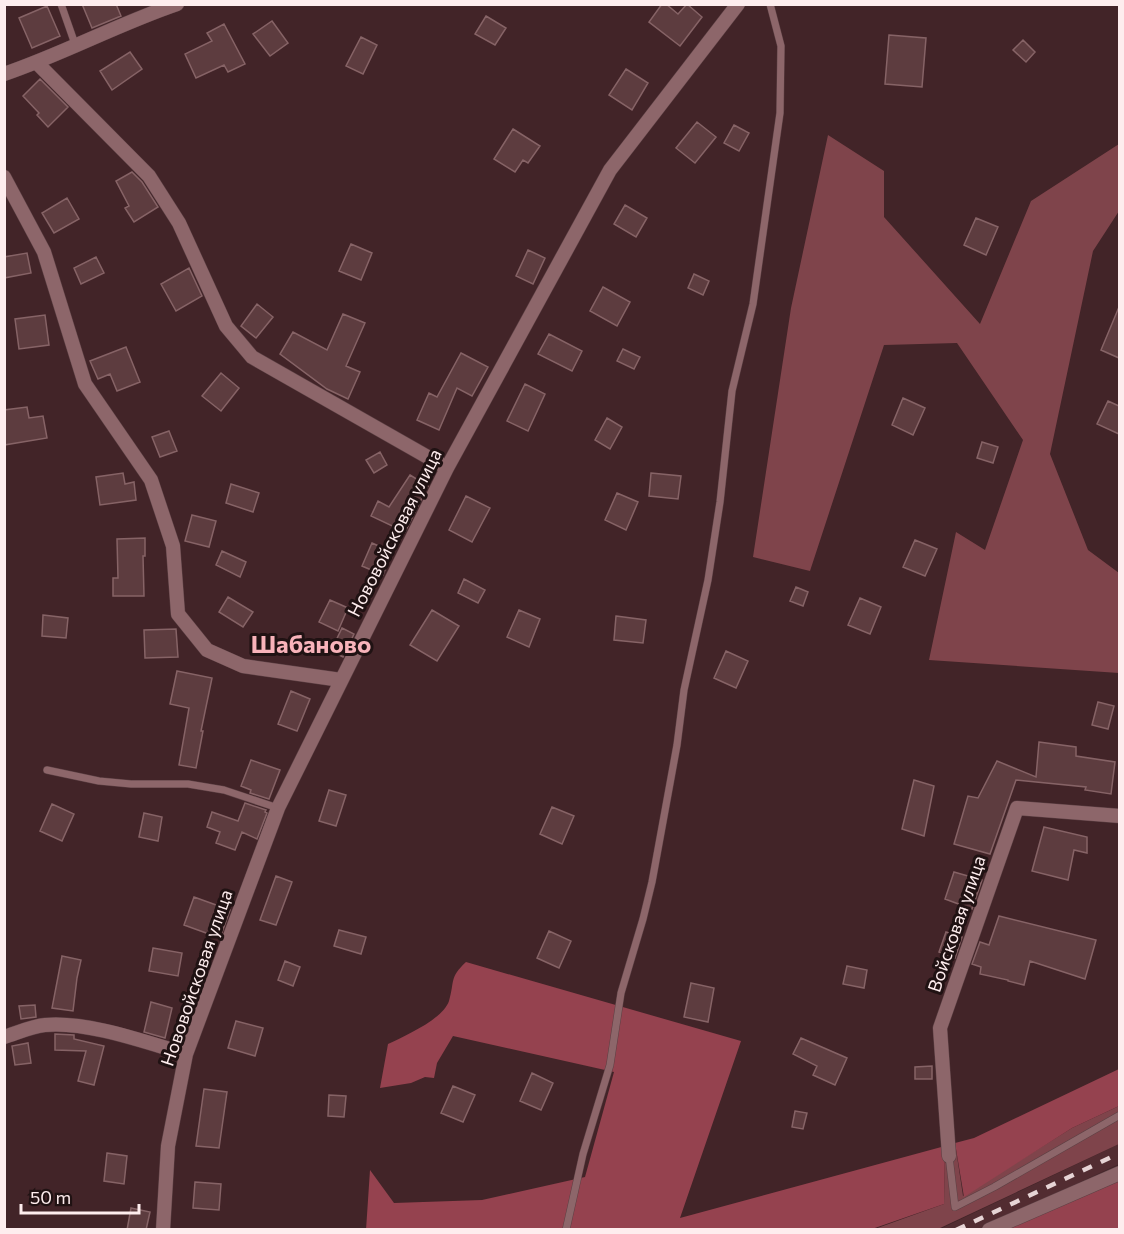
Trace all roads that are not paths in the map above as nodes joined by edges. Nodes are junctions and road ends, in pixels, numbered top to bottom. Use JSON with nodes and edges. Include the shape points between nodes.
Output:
{"nodes":[{"id":1,"x":61,"y":4,"type":"edge"},
{"id":2,"x":177,"y":4,"type":"edge"},
{"id":3,"x":738,"y":4,"type":"edge"},
{"id":4,"x":770,"y":4,"type":"edge"},
{"id":5,"x":75,"y":44,"type":"junction"},
{"id":6,"x":37,"y":63,"type":"junction"},
{"id":7,"x":4,"y":74,"type":"edge"},
{"id":8,"x":4,"y":177,"type":"edge"},
{"id":9,"x":447,"y":468,"type":"junction"},
{"id":10,"x":341,"y":680,"type":"junction"},
{"id":11,"x":47,"y":770,"type":"dead end"},
{"id":12,"x":278,"y":808,"type":"junction"},
{"id":13,"x":1119,"y":816,"type":"edge"},
{"id":14,"x":4,"y":1037,"type":"edge"},
{"id":15,"x":186,"y":1054,"type":"junction"},
{"id":16,"x":1119,"y":1115,"type":"edge"},
{"id":17,"x":949,"y":1156,"type":"joint"},
{"id":18,"x":1119,"y":1173,"type":"edge"},
{"id":19,"x":163,"y":1230,"type":"edge"},
{"id":20,"x":566,"y":1230,"type":"edge"},
{"id":21,"x":989,"y":1230,"type":"edge"}],
"edges":[{"from":1,"to":5,"type":"lane"},
{"from":2,"to":5,"type":"street"},
{"from":3,"to":9,"type":"street","name":"Нововойсковая улица","via":[[610,170]]},
{"from":4,"to":20,"type":"lane","via":[[781,46],[780,113],[753,304],[732,391],[708,580],[684,690],[652,882],[621,993],[610,1065],[583,1154]]},
{"from":5,"to":6,"type":"street"},
{"from":6,"to":7,"type":"street"},
{"from":6,"to":9,"type":"street","via":[[149,176],[179,223],[226,326],[252,357]]},
{"from":8,"to":10,"type":"street","via":[[44,252],[85,384],[151,480],[173,546],[178,614],[207,650],[243,666]]},
{"from":9,"to":10,"type":"street","name":"Нововойсковая улица"},
{"from":10,"to":12,"type":"street","name":"Нововойсковая улица"},
{"from":11,"to":12,"type":"lane","via":[[99,781],[188,784],[224,790]]},
{"from":12,"to":15,"type":"street","name":"Нововойсковая улица"},
{"from":13,"to":17,"type":"street","name":"Войсковая улица","via":[[1017,808],[940,1028]]},
{"from":14,"to":15,"type":"street","via":[[44,1025],[76,1026]]},
{"from":15,"to":19,"type":"street","name":"Нововойсковая улица","via":[[168,1146]]},
{"from":16,"to":17,"type":"lane","via":[[955,1207]]},
{"from":18,"to":21,"type":"street"}]}
